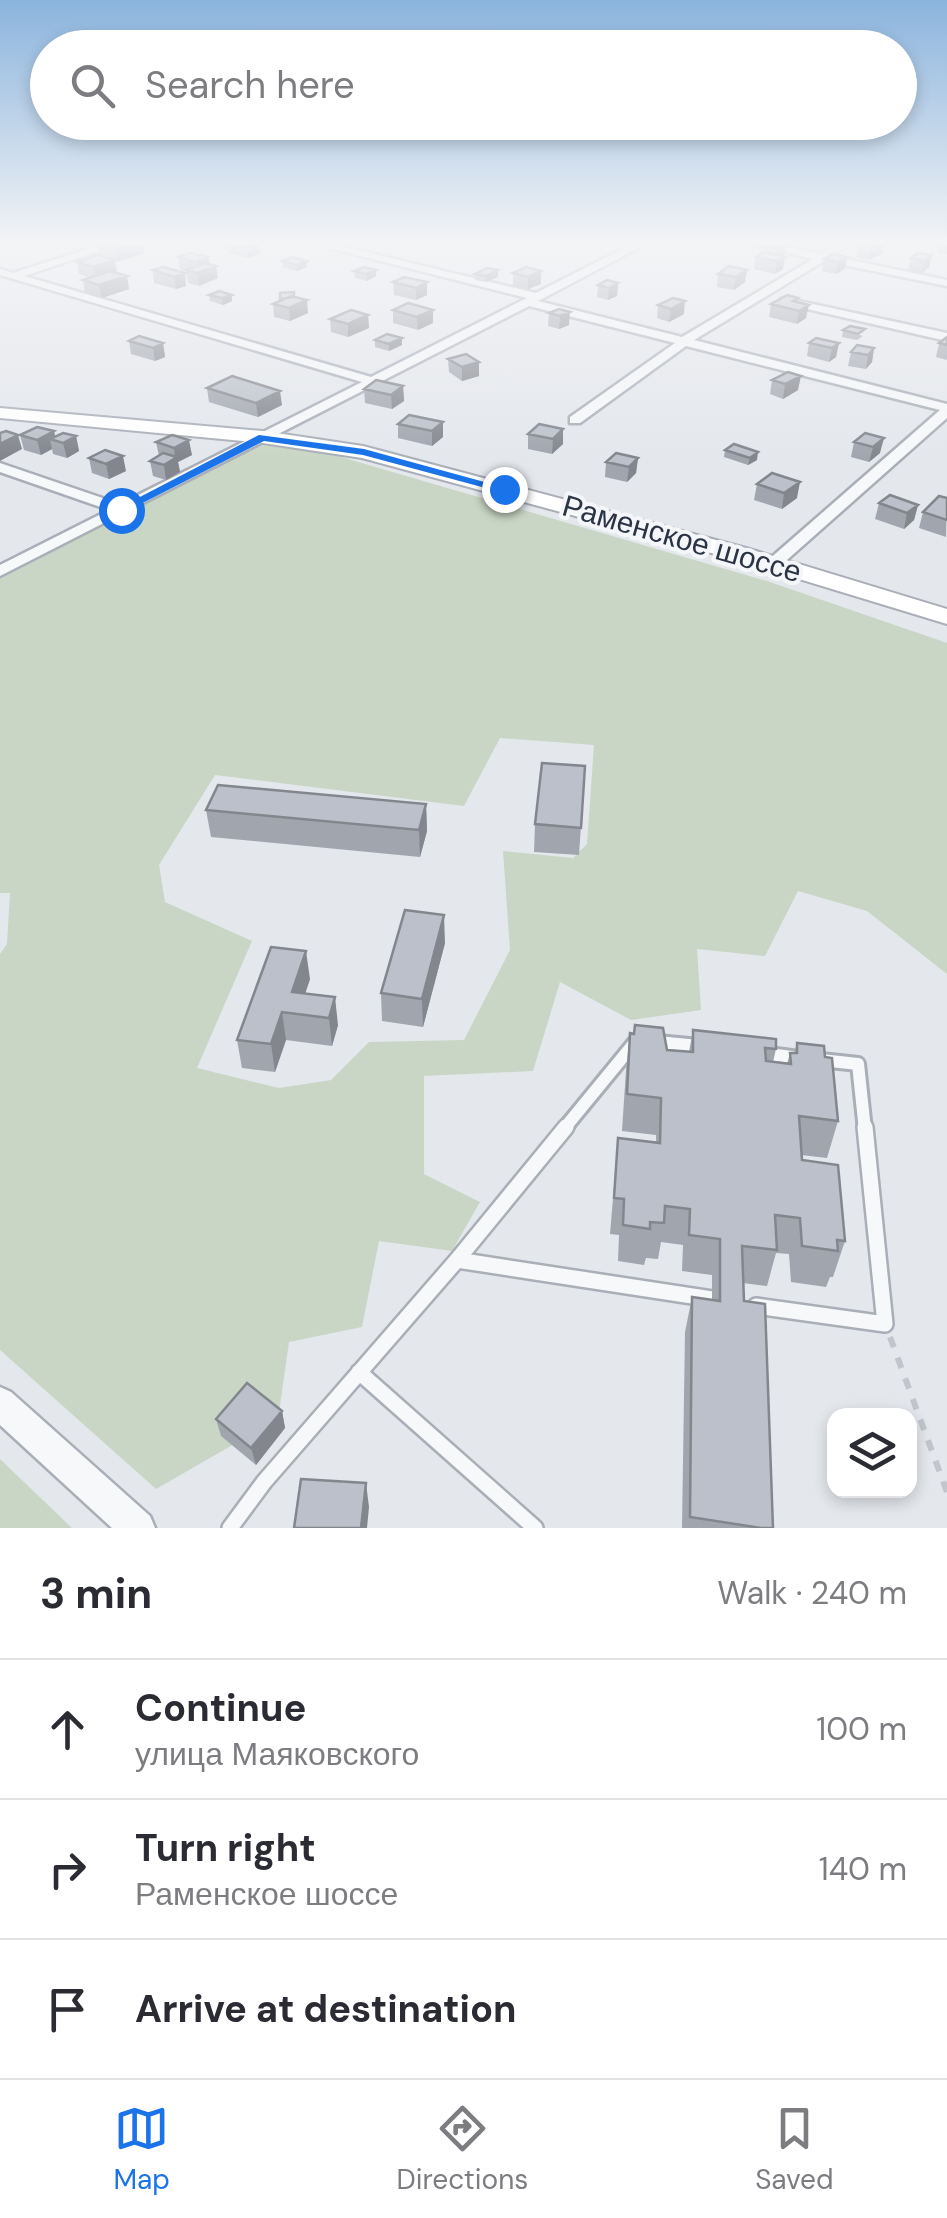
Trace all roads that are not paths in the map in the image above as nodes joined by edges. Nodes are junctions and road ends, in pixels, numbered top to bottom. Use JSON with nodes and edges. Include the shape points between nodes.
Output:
{"nodes":[{"id":1,"x":148,"y":315,"type":"edge"},
{"id":2,"x":503,"y":315,"type":"edge"},
{"id":3,"x":591,"y":315,"type":"edge"},
{"id":4,"x":726,"y":315,"type":"edge"},
{"id":5,"x":849,"y":315,"type":"edge"},
{"id":6,"x":947,"y":337,"type":"edge"},
{"id":7,"x":686,"y":340,"type":"junction"},
{"id":8,"x":374,"y":382,"type":"junction"},
{"id":9,"x":947,"y":409,"type":"edge"},
{"id":10,"x":0,"y":413,"type":"edge"},
{"id":11,"x":575,"y":420,"type":"dead end"},
{"id":12,"x":262,"y":437,"type":"junction"},
{"id":13,"x":0,"y":467,"type":"edge"},
{"id":14,"x":121,"y":510,"type":"junction"},
{"id":15,"x":773,"y":564,"type":"junction"},
{"id":16,"x":0,"y":571,"type":"edge"},
{"id":17,"x":947,"y":617,"type":"edge"},
{"id":18,"x":710,"y":1048,"type":"edge"},
{"id":19,"x":747,"y":1052,"type":"edge"},
{"id":20,"x":457,"y":1260,"type":"junction"},
{"id":21,"x":712,"y":1299,"type":"edge"},
{"id":22,"x":734,"y":1302,"type":"edge"},
{"id":23,"x":359,"y":1372,"type":"junction"},
{"id":24,"x":0,"y":1402,"type":"edge"},
{"id":25,"x":138,"y":1528,"type":"edge"},
{"id":26,"x":230,"y":1528,"type":"edge"},
{"id":27,"x":535,"y":1528,"type":"edge"}],
"edges":[{"from":1,"to":8,"type":"street"},
{"from":2,"to":8,"type":"street"},
{"from":3,"to":7,"type":"street"},
{"from":4,"to":7,"type":"street"},
{"from":5,"to":6,"type":"street"},
{"from":7,"to":9,"type":"street"},
{"from":7,"to":11,"type":"street"},
{"from":8,"to":12,"type":"street"},
{"from":9,"to":15,"type":"street"},
{"from":10,"to":12,"type":"main road","name":"Раменское шоссе"},
{"from":12,"to":14,"type":"street"},
{"from":12,"to":15,"type":"main road","name":"Раменское шоссе","via":[[364,452]]},
{"from":13,"to":14,"type":"street"},
{"from":14,"to":16,"type":"street"},
{"from":15,"to":17,"type":"main road","name":"Раменское шоссе"},
{"from":18,"to":20,"type":"lane","via":[[637,1039]]},
{"from":19,"to":22,"type":"lane","via":[[858,1064],[885,1324]]},
{"from":20,"to":21,"type":"lane"},
{"from":20,"to":23,"type":"lane"},
{"from":23,"to":26,"type":"lane"},
{"from":23,"to":27,"type":"lane"},
{"from":24,"to":25,"type":"street"}]}
